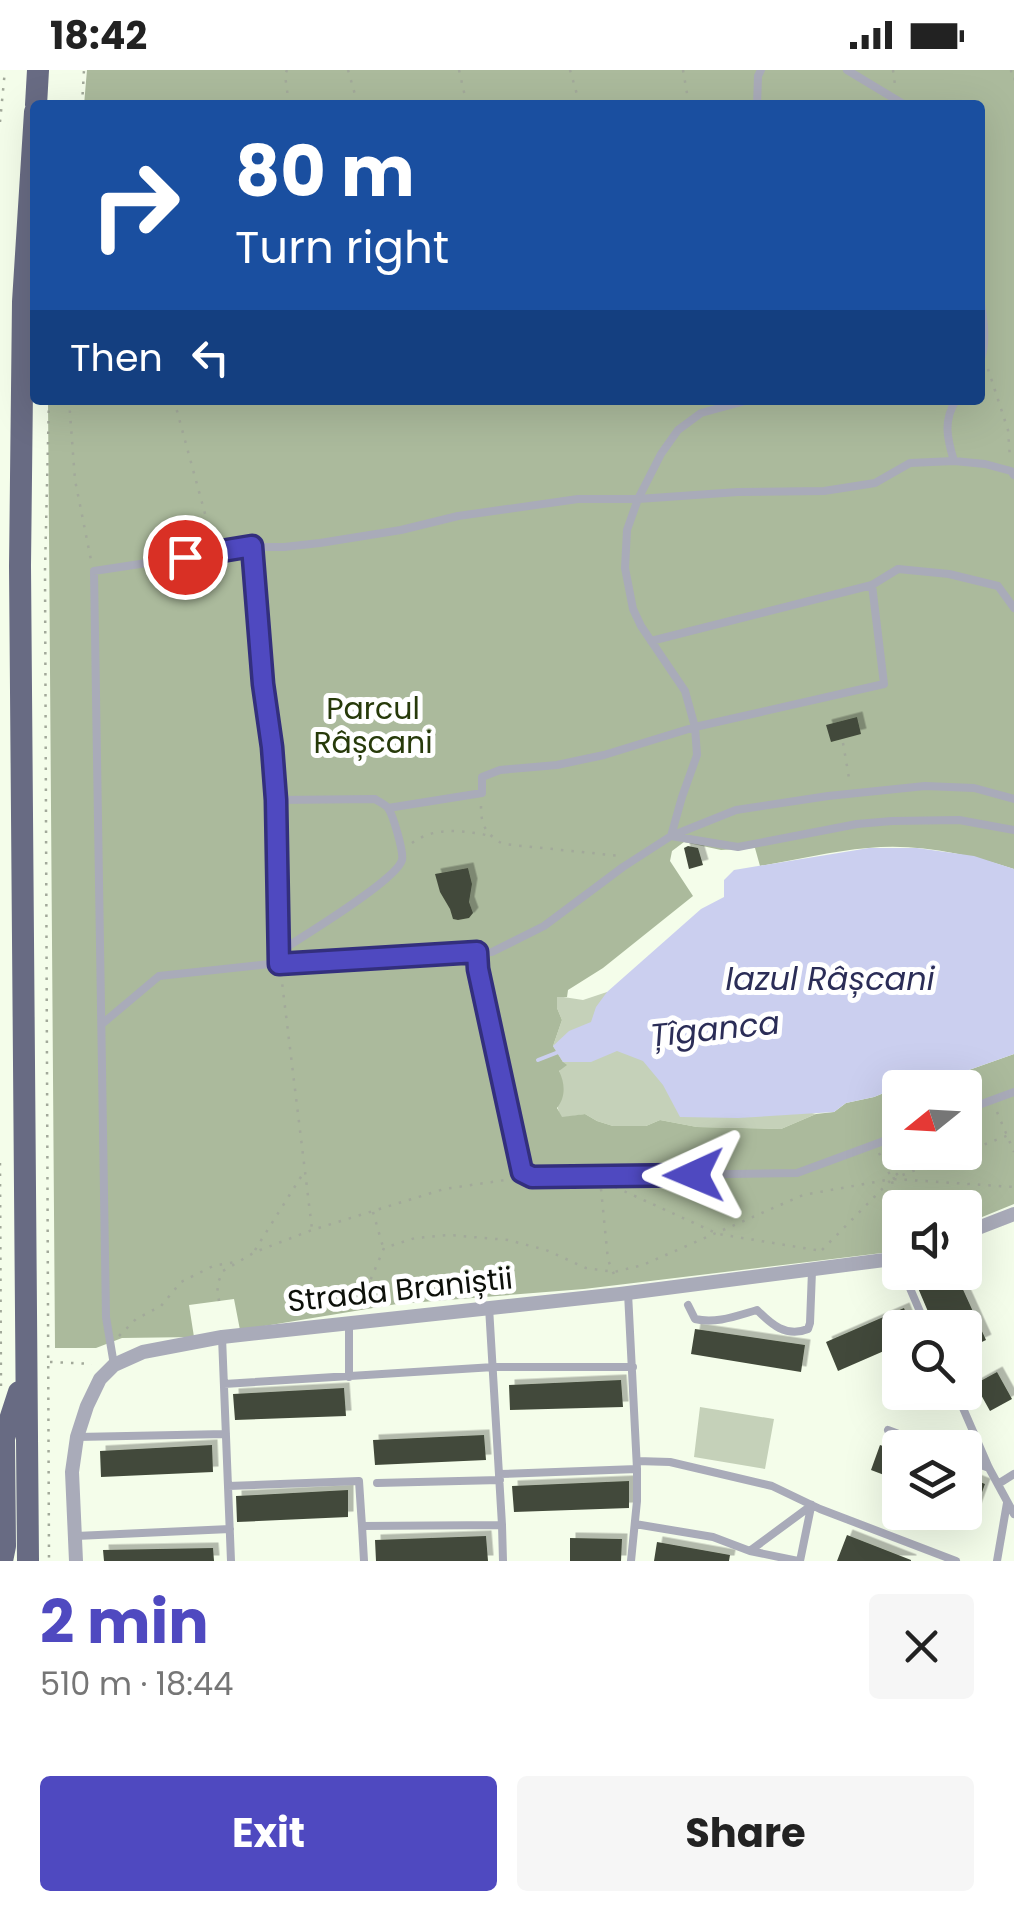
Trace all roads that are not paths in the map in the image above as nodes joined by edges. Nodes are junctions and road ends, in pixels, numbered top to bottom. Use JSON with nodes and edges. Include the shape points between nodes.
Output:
{"nodes":[{"id":1,"x":38,"y":70,"type":"edge"},
{"id":2,"x":762,"y":70,"type":"edge"},
{"id":3,"x":847,"y":70,"type":"edge"},
{"id":4,"x":36,"y":100,"type":"edge"},
{"id":5,"x":757,"y":100,"type":"edge"},
{"id":6,"x":897,"y":100,"type":"edge"},
{"id":7,"x":30,"y":189,"type":"edge"},
{"id":8,"x":733,"y":405,"type":"edge"},
{"id":9,"x":953,"y":405,"type":"edge"},
{"id":10,"x":954,"y":460,"type":"junction"},
{"id":11,"x":1013,"y":473,"type":"edge"},
{"id":12,"x":638,"y":500,"type":"junction"},
{"id":13,"x":252,"y":546,"type":"junction"},
{"id":14,"x":872,"y":585,"type":"junction"},
{"id":15,"x":1014,"y":608,"type":"edge"},
{"id":16,"x":651,"y":641,"type":"junction"},
{"id":17,"x":695,"y":727,"type":"junction"},
{"id":18,"x":1014,"y":799,"type":"edge"},
{"id":19,"x":276,"y":800,"type":"junction"},
{"id":20,"x":388,"y":808,"type":"junction"},
{"id":21,"x":1014,"y":830,"type":"edge"},
{"id":22,"x":672,"y":836,"type":"junction"},
{"id":23,"x":279,"y":952,"type":"junction"},
{"id":24,"x":477,"y":952,"type":"junction"},
{"id":25,"x":279,"y":964,"type":"junction"},
{"id":26,"x":102,"y":1024,"type":"junction"},
{"id":27,"x":1014,"y":1092,"type":"edge"},
{"id":28,"x":982,"y":1104,"type":"edge"},
{"id":29,"x":882,"y":1141,"type":"edge"},
{"id":30,"x":1014,"y":1214,"type":"edge"},
{"id":31,"x":982,"y":1226,"type":"edge"},
{"id":32,"x":882,"y":1260,"type":"edge"},
{"id":33,"x":812,"y":1270,"type":"junction"},
{"id":34,"x":624,"y":1293,"type":"junction"},
{"id":35,"x":688,"y":1305,"type":"dead end"},
{"id":36,"x":489,"y":1308,"type":"junction"},
{"id":37,"x":349,"y":1324,"type":"junction"},
{"id":38,"x":222,"y":1338,"type":"junction"},
{"id":39,"x":114,"y":1365,"type":"junction"},
{"id":40,"x":633,"y":1367,"type":"junction"},
{"id":41,"x":494,"y":1368,"type":"junction"},
{"id":42,"x":26,"y":1369,"type":"junction"},
{"id":43,"x":349,"y":1377,"type":"junction"},
{"id":44,"x":224,"y":1384,"type":"junction"},
{"id":45,"x":964,"y":1410,"type":"edge"},
{"id":46,"x":226,"y":1434,"type":"junction"},
{"id":47,"x":77,"y":1437,"type":"junction"},
{"id":48,"x":637,"y":1464,"type":"junction"},
{"id":49,"x":982,"y":1465,"type":"edge"},
{"id":50,"x":989,"y":1468,"type":"junction"},
{"id":51,"x":1014,"y":1474,"type":"edge"},
{"id":52,"x":500,"y":1477,"type":"junction"},
{"id":53,"x":378,"y":1483,"type":"dead end"},
{"id":54,"x":998,"y":1484,"type":"junction"},
{"id":55,"x":228,"y":1486,"type":"junction"},
{"id":56,"x":1007,"y":1503,"type":"junction"},
{"id":57,"x":812,"y":1505,"type":"junction"},
{"id":58,"x":1014,"y":1514,"type":"edge"},
{"id":59,"x":635,"y":1524,"type":"junction"},
{"id":60,"x":502,"y":1525,"type":"junction"},
{"id":61,"x":362,"y":1526,"type":"junction"},
{"id":62,"x":230,"y":1529,"type":"junction"},
{"id":63,"x":76,"y":1536,"type":"junction"},
{"id":64,"x":750,"y":1551,"type":"junction"},
{"id":65,"x":37,"y":1558,"type":"edge"},
{"id":66,"x":72,"y":1559,"type":"edge"},
{"id":67,"x":2,"y":1561,"type":"edge"},
{"id":68,"x":232,"y":1561,"type":"edge"},
{"id":69,"x":364,"y":1561,"type":"edge"},
{"id":70,"x":502,"y":1561,"type":"edge"},
{"id":71,"x":631,"y":1561,"type":"edge"},
{"id":72,"x":799,"y":1561,"type":"edge"},
{"id":73,"x":956,"y":1561,"type":"edge"},
{"id":74,"x":996,"y":1561,"type":"edge"}],
"edges":[{"from":1,"to":4,"type":"main road"},
{"from":2,"to":5,"type":"lane"},
{"from":3,"to":6,"type":"lane"},
{"from":7,"to":42,"type":"main road","via":[[20,442]]},
{"from":8,"to":12,"type":"lane","via":[[690,420],[670,440]]},
{"from":9,"to":10,"type":"lane","via":[[946,432]]},
{"from":10,"to":11,"type":"lane"},
{"from":10,"to":12,"type":"lane","via":[[910,464],[875,483],[824,491]]},
{"from":12,"to":13,"type":"lane","via":[[568,500],[320,543]]},
{"from":12,"to":16,"type":"lane","via":[[627,530],[625,568],[634,609]]},
{"from":13,"to":19,"type":"lane"},
{"from":13,"to":26,"type":"lane","via":[[94,571]]},
{"from":14,"to":15,"type":"lane","via":[[898,569],[949,574],[998,586]]},
{"from":14,"to":16,"type":"lane"},
{"from":14,"to":17,"type":"lane","via":[[884,684]]},
{"from":16,"to":17,"type":"lane","via":[[685,690]]},
{"from":17,"to":20,"type":"lane","via":[[583,760],[500,770],[482,777],[482,792]]},
{"from":17,"to":22,"type":"lane","via":[[697,756]]},
{"from":18,"to":22,"type":"lane","via":[[950,786],[828,796],[736,810]]},
{"from":19,"to":20,"type":"lane","via":[[375,799]]},
{"from":19,"to":23,"type":"lane"},
{"from":20,"to":23,"type":"lane","via":[[402,850],[397,869]]},
{"from":21,"to":22,"type":"lane","via":[[906,820],[738,847]]},
{"from":22,"to":24,"type":"lane","via":[[544,926],[492,952]]},
{"from":23,"to":25,"type":"lane"},
{"from":24,"to":25,"type":"lane"},
{"from":24,"to":29,"type":"lane","via":[[522,1172],[532,1177],[797,1173]]},
{"from":25,"to":26,"type":"lane","via":[[159,976]]},
{"from":26,"to":39,"type":"lane","via":[[106,1317]]},
{"from":27,"to":28,"type":"lane"},
{"from":30,"to":31,"type":"street"},
{"from":32,"to":33,"type":"street","name":"Strada Braniștii"},
{"from":33,"to":34,"type":"street","name":"Strada Braniștii"},
{"from":33,"to":35,"type":"lane","via":[[810,1322],[802,1332],[782,1330],[756,1310],[703,1321]]},
{"from":34,"to":36,"type":"street","name":"Strada Braniștii"},
{"from":34,"to":40,"type":"lane"},
{"from":36,"to":37,"type":"street","name":"Strada Braniștii"},
{"from":36,"to":41,"type":"lane"},
{"from":37,"to":38,"type":"street","name":"Strada Braniștii"},
{"from":37,"to":43,"type":"lane"},
{"from":38,"to":39,"type":"street","name":"Strada Braniștii","via":[[143,1352]]},
{"from":38,"to":44,"type":"lane"},
{"from":39,"to":47,"type":"street","via":[[92,1392]]},
{"from":40,"to":41,"type":"lane"},
{"from":40,"to":48,"type":"lane"},
{"from":41,"to":43,"type":"lane"},
{"from":41,"to":52,"type":"lane"},
{"from":42,"to":65,"type":"main road"},
{"from":42,"to":67,"type":"main road","via":[[4,1438]]},
{"from":43,"to":44,"type":"lane"},
{"from":44,"to":46,"type":"lane"},
{"from":45,"to":50,"type":"lane"},
{"from":46,"to":47,"type":"lane"},
{"from":46,"to":55,"type":"lane"},
{"from":47,"to":63,"type":"street"},
{"from":48,"to":52,"type":"lane"},
{"from":48,"to":57,"type":"lane","via":[[670,1462],[720,1472]]},
{"from":48,"to":59,"type":"lane"},
{"from":49,"to":50,"type":"lane"},
{"from":50,"to":54,"type":"lane"},
{"from":51,"to":54,"type":"lane"},
{"from":52,"to":53,"type":"lane"},
{"from":52,"to":60,"type":"lane"},
{"from":54,"to":56,"type":"lane"},
{"from":55,"to":61,"type":"lane","via":[[359,1480]]},
{"from":55,"to":62,"type":"lane"},
{"from":56,"to":58,"type":"lane"},
{"from":56,"to":74,"type":"lane"},
{"from":57,"to":64,"type":"lane"},
{"from":57,"to":72,"type":"lane"},
{"from":57,"to":73,"type":"lane"},
{"from":59,"to":64,"type":"lane","via":[[713,1537]]},
{"from":59,"to":71,"type":"lane"},
{"from":60,"to":61,"type":"lane"},
{"from":60,"to":70,"type":"lane"},
{"from":61,"to":69,"type":"lane"},
{"from":62,"to":63,"type":"lane"},
{"from":62,"to":68,"type":"lane"},
{"from":63,"to":66,"type":"street"},
{"from":64,"to":72,"type":"lane"}]}
